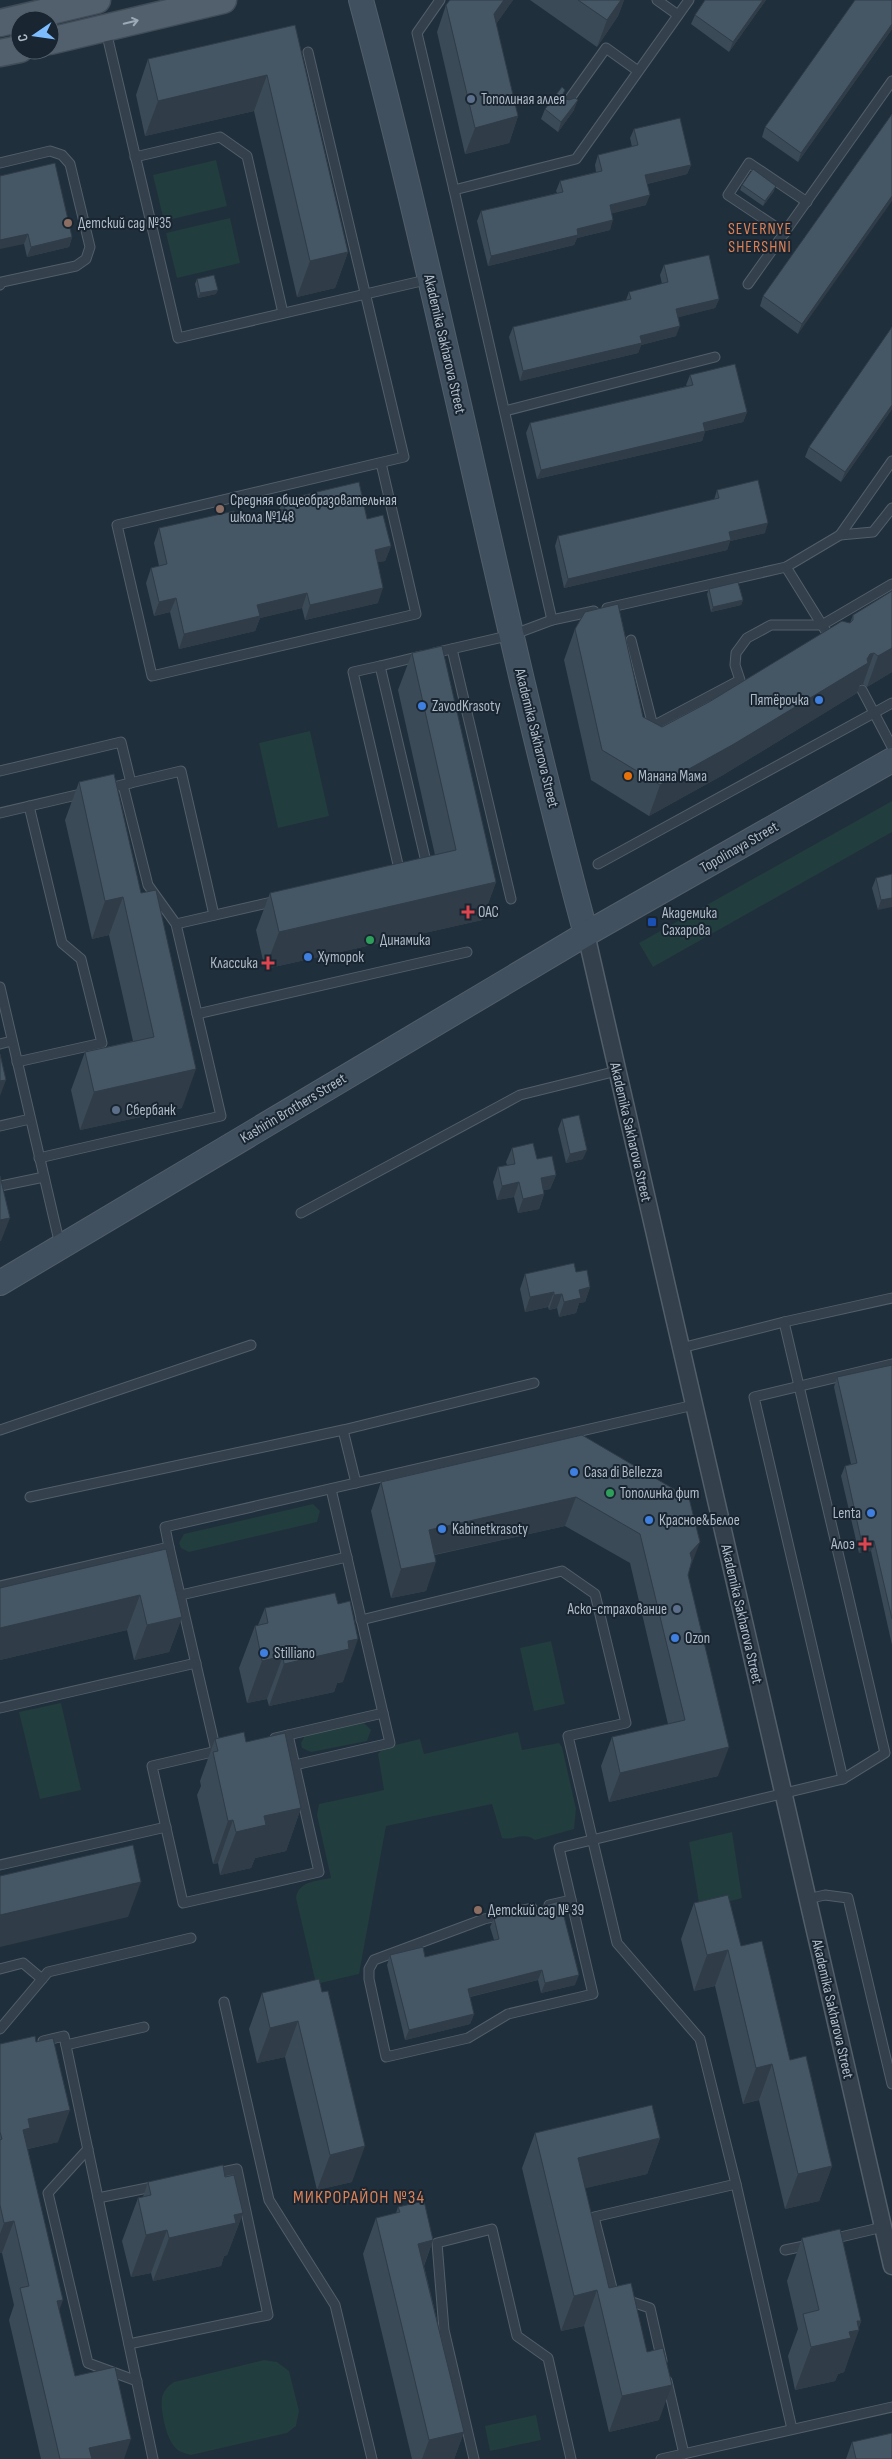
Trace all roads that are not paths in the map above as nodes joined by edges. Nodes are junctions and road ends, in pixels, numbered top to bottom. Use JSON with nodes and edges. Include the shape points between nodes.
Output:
{"nodes":[{"id":1,"x":97,"y":0,"type":"edge"},
{"id":2,"x":223,"y":0,"type":"edge"},
{"id":3,"x":362,"y":0,"type":"edge"},
{"id":4,"x":440,"y":0,"type":"edge"},
{"id":5,"x":656,"y":0,"type":"edge"},
{"id":6,"x":689,"y":0,"type":"edge"},
{"id":7,"x":678,"y":15,"type":"junction"},
{"id":8,"x":0,"y":23,"type":"edge"},
{"id":9,"x":105,"y":28,"type":"junction"},
{"id":10,"x":60,"y":39,"type":"edge"},
{"id":11,"x":308,"y":52,"type":"dead end"},
{"id":12,"x":638,"y":71,"type":"junction"},
{"id":13,"x":892,"y":81,"type":"edge"},
{"id":14,"x":566,"y":104,"type":"edge"},
{"id":15,"x":135,"y":157,"type":"junction"},
{"id":16,"x":0,"y":163,"type":"edge"},
{"id":17,"x":454,"y":190,"type":"junction"},
{"id":18,"x":807,"y":202,"type":"junction"},
{"id":19,"x":785,"y":233,"type":"junction"},
{"id":20,"x":430,"y":279,"type":"junction"},
{"id":21,"x":748,"y":284,"type":"dead end"},
{"id":22,"x":0,"y":285,"type":"edge"},
{"id":23,"x":366,"y":294,"type":"junction"},
{"id":24,"x":283,"y":313,"type":"junction"},
{"id":25,"x":715,"y":357,"type":"dead end"},
{"id":26,"x":506,"y":411,"type":"junction"},
{"id":27,"x":892,"y":461,"type":"edge"},
{"id":28,"x":380,"y":463,"type":"junction"},
{"id":29,"x":892,"y":508,"type":"edge"},
{"id":30,"x":840,"y":535,"type":"junction"},
{"id":31,"x":786,"y":567,"type":"junction"},
{"id":32,"x":892,"y":584,"type":"edge"},
{"id":33,"x":552,"y":620,"type":"junction"},
{"id":34,"x":822,"y":625,"type":"junction"},
{"id":35,"x":512,"y":635,"type":"junction"},
{"id":36,"x":631,"y":640,"type":"dead end"},
{"id":37,"x":836,"y":648,"type":"edge"},
{"id":38,"x":452,"y":649,"type":"junction"},
{"id":39,"x":380,"y":666,"type":"junction"},
{"id":40,"x":862,"y":690,"type":"edge"},
{"id":41,"x":892,"y":703,"type":"edge"},
{"id":42,"x":874,"y":713,"type":"junction"},
{"id":43,"x":892,"y":747,"type":"edge"},
{"id":44,"x":892,"y":760,"type":"edge"},
{"id":45,"x":0,"y":771,"type":"edge"},
{"id":46,"x":127,"y":784,"type":"junction"},
{"id":47,"x":29,"y":806,"type":"junction"},
{"id":48,"x":0,"y":813,"type":"edge"},
{"id":49,"x":598,"y":864,"type":"dead end"},
{"id":50,"x":288,"y":898,"type":"edge"},
{"id":51,"x":511,"y":899,"type":"dead end"},
{"id":52,"x":214,"y":916,"type":"junction"},
{"id":53,"x":176,"y":924,"type":"junction"},
{"id":54,"x":586,"y":934,"type":"junction"},
{"id":55,"x":467,"y":952,"type":"dead end"},
{"id":56,"x":0,"y":987,"type":"edge"},
{"id":57,"x":197,"y":1014,"type":"junction"},
{"id":58,"x":12,"y":1041,"type":"junction"},
{"id":59,"x":0,"y":1044,"type":"edge"},
{"id":60,"x":17,"y":1062,"type":"junction"},
{"id":61,"x":617,"y":1071,"type":"junction"},
{"id":62,"x":30,"y":1119,"type":"junction"},
{"id":63,"x":0,"y":1126,"type":"edge"},
{"id":64,"x":39,"y":1158,"type":"junction"},
{"id":65,"x":44,"y":1177,"type":"junction"},
{"id":66,"x":0,"y":1186,"type":"edge"},
{"id":67,"x":301,"y":1213,"type":"dead end"},
{"id":68,"x":60,"y":1245,"type":"junction"},
{"id":69,"x":0,"y":1283,"type":"edge"},
{"id":70,"x":892,"y":1298,"type":"edge"},
{"id":71,"x":784,"y":1322,"type":"junction"},
{"id":72,"x":251,"y":1345,"type":"dead end"},
{"id":73,"x":681,"y":1348,"type":"junction"},
{"id":74,"x":892,"y":1364,"type":"edge"},
{"id":75,"x":534,"y":1383,"type":"dead end"},
{"id":76,"x":799,"y":1388,"type":"junction"},
{"id":77,"x":694,"y":1405,"type":"junction"},
{"id":78,"x":0,"y":1430,"type":"edge"},
{"id":79,"x":343,"y":1430,"type":"junction"},
{"id":80,"x":356,"y":1483,"type":"junction"},
{"id":81,"x":331,"y":1488,"type":"junction"},
{"id":82,"x":30,"y":1497,"type":"dead end"},
{"id":83,"x":169,"y":1547,"type":"junction"},
{"id":84,"x":347,"y":1557,"type":"junction"},
{"id":85,"x":0,"y":1586,"type":"edge"},
{"id":86,"x":180,"y":1595,"type":"junction"},
{"id":87,"x":362,"y":1620,"type":"junction"},
{"id":88,"x":196,"y":1663,"type":"junction"},
{"id":89,"x":0,"y":1708,"type":"edge"},
{"id":90,"x":382,"y":1713,"type":"junction"},
{"id":91,"x":288,"y":1735,"type":"junction"},
{"id":92,"x":261,"y":1741,"type":"edge"},
{"id":93,"x":234,"y":1747,"type":"edge"},
{"id":94,"x":216,"y":1751,"type":"junction"},
{"id":95,"x":295,"y":1765,"type":"junction"},
{"id":96,"x":842,"y":1779,"type":"junction"},
{"id":97,"x":783,"y":1793,"type":"junction"},
{"id":98,"x":166,"y":1827,"type":"junction"},
{"id":99,"x":594,"y":1839,"type":"junction"},
{"id":100,"x":0,"y":1865,"type":"edge"},
{"id":101,"x":807,"y":1899,"type":"junction"},
{"id":102,"x":571,"y":1900,"type":"junction"},
{"id":103,"x":191,"y":1938,"type":"dead end"},
{"id":104,"x":0,"y":1969,"type":"edge"},
{"id":105,"x":42,"y":1979,"type":"junction"},
{"id":106,"x":224,"y":2002,"type":"dead end"},
{"id":107,"x":144,"y":2027,"type":"dead end"},
{"id":108,"x":0,"y":2029,"type":"edge"},
{"id":109,"x":37,"y":2042,"type":"edge"},
{"id":110,"x":66,"y":2045,"type":"junction"},
{"id":111,"x":892,"y":2084,"type":"edge"},
{"id":112,"x":88,"y":2149,"type":"junction"},
{"id":113,"x":200,"y":2177,"type":"edge"},
{"id":114,"x":736,"y":2184,"type":"junction"},
{"id":115,"x":163,"y":2185,"type":"edge"},
{"id":116,"x":98,"y":2198,"type":"junction"},
{"id":117,"x":883,"y":2227,"type":"junction"},
{"id":118,"x":785,"y":2250,"type":"dead end"},
{"id":119,"x":892,"y":2266,"type":"edge"},
{"id":120,"x":129,"y":2344,"type":"junction"},
{"id":121,"x":137,"y":2381,"type":"junction"},
{"id":122,"x":892,"y":2407,"type":"edge"},
{"id":123,"x":792,"y":2429,"type":"junction"},
{"id":124,"x":684,"y":2454,"type":"junction"},
{"id":125,"x":153,"y":2459,"type":"edge"},
{"id":126,"x":372,"y":2459,"type":"edge"},
{"id":127,"x":474,"y":2459,"type":"edge"},
{"id":128,"x":571,"y":2459,"type":"edge"},
{"id":129,"x":661,"y":2459,"type":"edge"}],
"edges":[{"from":1,"to":8,"type":"main road"},
{"from":9,"to":2,"type":"main road","one_way":true},
{"from":3,"to":20,"type":"main road","name":"Akademika Sakharova Street"},
{"from":4,"to":17,"type":"lane","via":[[417,33]]},
{"from":5,"to":7,"type":"lane"},
{"from":6,"to":7,"type":"lane"},
{"from":7,"to":12,"type":"lane"},
{"from":9,"to":10,"type":"main road"},
{"from":9,"to":15,"type":"lane"},
{"from":11,"to":23,"type":"lane"},
{"from":12,"to":14,"type":"lane","via":[[606,48]]},
{"from":12,"to":17,"type":"lane","via":[[576,159]]},
{"from":13,"to":18,"type":"lane"},
{"from":15,"to":24,"type":"lane","via":[[220,137],[247,156]]},
{"from":15,"to":24,"type":"lane","via":[[178,338]]},
{"from":16,"to":22,"type":"lane","via":[[50,151],[62,155],[70,164],[90,247],[86,259],[76,266]]},
{"from":17,"to":26,"type":"lane"},
{"from":18,"to":19,"type":"lane"},
{"from":18,"to":19,"type":"lane","via":[[749,163],[728,195]]},
{"from":19,"to":21,"type":"lane"},
{"from":20,"to":23,"type":"lane"},
{"from":20,"to":35,"type":"main road","name":"Akademika Sakharova Street"},
{"from":23,"to":24,"type":"lane"},
{"from":23,"to":28,"type":"lane","via":[[404,457]]},
{"from":25,"to":26,"type":"lane"},
{"from":26,"to":33,"type":"lane"},
{"from":27,"to":30,"type":"lane"},
{"from":28,"to":28,"type":"lane","via":[[117,525],[152,676],[416,614]]},
{"from":29,"to":30,"type":"lane","via":[[874,532]]},
{"from":30,"to":31,"type":"lane"},
{"from":31,"to":33,"type":"lane"},
{"from":31,"to":34,"type":"lane"},
{"from":32,"to":34,"type":"lane"},
{"from":33,"to":35,"type":"lane"},
{"from":34,"to":36,"type":"lane","via":[[771,625],[747,638],[736,653],[735,665],[740,680],[653,726]]},
{"from":34,"to":37,"type":"lane"},
{"from":35,"to":38,"type":"lane"},
{"from":35,"to":54,"type":"main road","name":"Akademika Sakharova Street"},
{"from":38,"to":39,"type":"lane"},
{"from":38,"to":51,"type":"lane"},
{"from":39,"to":39,"type":"lane","via":[[427,866],[404,872],[353,672]]},
{"from":40,"to":42,"type":"lane"},
{"from":41,"to":42,"type":"lane"},
{"from":42,"to":43,"type":"lane"},
{"from":42,"to":49,"type":"lane"},
{"from":44,"to":54,"type":"main road","name":"Topolinaya Street"},
{"from":45,"to":46,"type":"lane","via":[[121,742]]},
{"from":46,"to":47,"type":"lane"},
{"from":46,"to":52,"type":"lane","via":[[181,771]]},
{"from":46,"to":53,"type":"lane","via":[[148,885]]},
{"from":47,"to":48,"type":"lane"},
{"from":47,"to":60,"type":"lane","via":[[62,943],[81,959],[102,1043]]},
{"from":50,"to":52,"type":"lane"},
{"from":52,"to":53,"type":"lane"},
{"from":53,"to":57,"type":"lane"},
{"from":54,"to":61,"type":"street","name":"Akademika Sakharova Street"},
{"from":54,"to":68,"type":"main road","name":"Kashirin Brothers Street"},
{"from":55,"to":57,"type":"lane"},
{"from":56,"to":58,"type":"lane"},
{"from":57,"to":64,"type":"lane","via":[[221,1116]]},
{"from":58,"to":59,"type":"lane"},
{"from":58,"to":60,"type":"lane"},
{"from":60,"to":62,"type":"lane"},
{"from":61,"to":67,"type":"lane","via":[[520,1096]]},
{"from":61,"to":73,"type":"street","name":"Akademika Sakharova Street"},
{"from":62,"to":63,"type":"lane"},
{"from":62,"to":64,"type":"lane"},
{"from":64,"to":65,"type":"lane"},
{"from":65,"to":66,"type":"lane"},
{"from":65,"to":68,"type":"lane"},
{"from":68,"to":69,"type":"main road","name":"Kashirin Brothers Street"},
{"from":70,"to":71,"type":"lane"},
{"from":71,"to":73,"type":"lane"},
{"from":71,"to":76,"type":"lane"},
{"from":72,"to":78,"type":"lane"},
{"from":73,"to":77,"type":"street","name":"Akademika Sakharova Street"},
{"from":74,"to":76,"type":"lane"},
{"from":75,"to":79,"type":"lane"},
{"from":76,"to":96,"type":"lane","via":[[885,1753]]},
{"from":76,"to":96,"type":"lane","via":[[754,1397]]},
{"from":77,"to":80,"type":"lane"},
{"from":77,"to":97,"type":"street","name":"Akademika Sakharova Street"},
{"from":79,"to":80,"type":"lane"},
{"from":79,"to":82,"type":"lane"},
{"from":80,"to":81,"type":"lane"},
{"from":81,"to":83,"type":"lane","via":[[165,1527]]},
{"from":81,"to":84,"type":"lane"},
{"from":83,"to":85,"type":"lane"},
{"from":83,"to":86,"type":"lane"},
{"from":84,"to":86,"type":"lane"},
{"from":84,"to":87,"type":"lane"},
{"from":86,"to":88,"type":"lane"},
{"from":87,"to":90,"type":"lane"},
{"from":87,"to":99,"type":"lane","via":[[562,1571],[594,1594],[626,1723],[568,1736]]},
{"from":88,"to":89,"type":"lane"},
{"from":88,"to":94,"type":"lane"},
{"from":90,"to":91,"type":"lane"},
{"from":90,"to":95,"type":"lane","via":[[390,1743]]},
{"from":91,"to":92,"type":"lane"},
{"from":91,"to":95,"type":"lane"},
{"from":93,"to":94,"type":"lane"},
{"from":94,"to":98,"type":"lane","via":[[152,1766]]},
{"from":95,"to":98,"type":"lane","via":[[320,1872],[183,1903]]},
{"from":96,"to":97,"type":"lane"},
{"from":97,"to":99,"type":"lane"},
{"from":97,"to":101,"type":"street","name":"Akademika Sakharova Street"},
{"from":98,"to":100,"type":"lane"},
{"from":99,"to":102,"type":"lane","via":[[559,1848]]},
{"from":99,"to":114,"type":"lane","via":[[617,1943],[700,2039]]},
{"from":101,"to":111,"type":"lane","via":[[824,1895],[848,1898]]},
{"from":101,"to":117,"type":"street","name":"Akademika Sakharova Street"},
{"from":102,"to":102,"type":"lane","via":[[484,1919],[374,1960],[368,1969],[369,1979],[386,2057],[468,2038],[508,2014],[593,1994]]},
{"from":103,"to":105,"type":"lane","via":[[48,1972]]},
{"from":104,"to":105,"type":"lane","via":[[23,1963]]},
{"from":105,"to":108,"type":"lane"},
{"from":106,"to":126,"type":"lane","via":[[269,2200],[335,2305]]},
{"from":107,"to":110,"type":"lane"},
{"from":109,"to":110,"type":"lane","via":[[64,2036]]},
{"from":110,"to":112,"type":"lane"},
{"from":112,"to":116,"type":"lane"},
{"from":112,"to":121,"type":"lane","via":[[48,2193],[88,2363]]},
{"from":113,"to":120,"type":"lane","via":[[237,2169],[268,2315]]},
{"from":114,"to":123,"type":"lane"},
{"from":114,"to":124,"type":"lane","via":[[594,2217],[614,2296],[650,2308]]},
{"from":115,"to":116,"type":"lane"},
{"from":116,"to":120,"type":"lane"},
{"from":117,"to":118,"type":"lane"},
{"from":117,"to":119,"type":"street","name":"Akademika Sakharova Street"},
{"from":120,"to":121,"type":"lane"},
{"from":121,"to":125,"type":"lane"},
{"from":122,"to":123,"type":"lane"},
{"from":123,"to":124,"type":"lane"},
{"from":124,"to":129,"type":"lane"},
{"from":127,"to":128,"type":"lane","via":[[444,2330],[437,2243],[492,2229],[517,2336],[548,2358]]}]}
